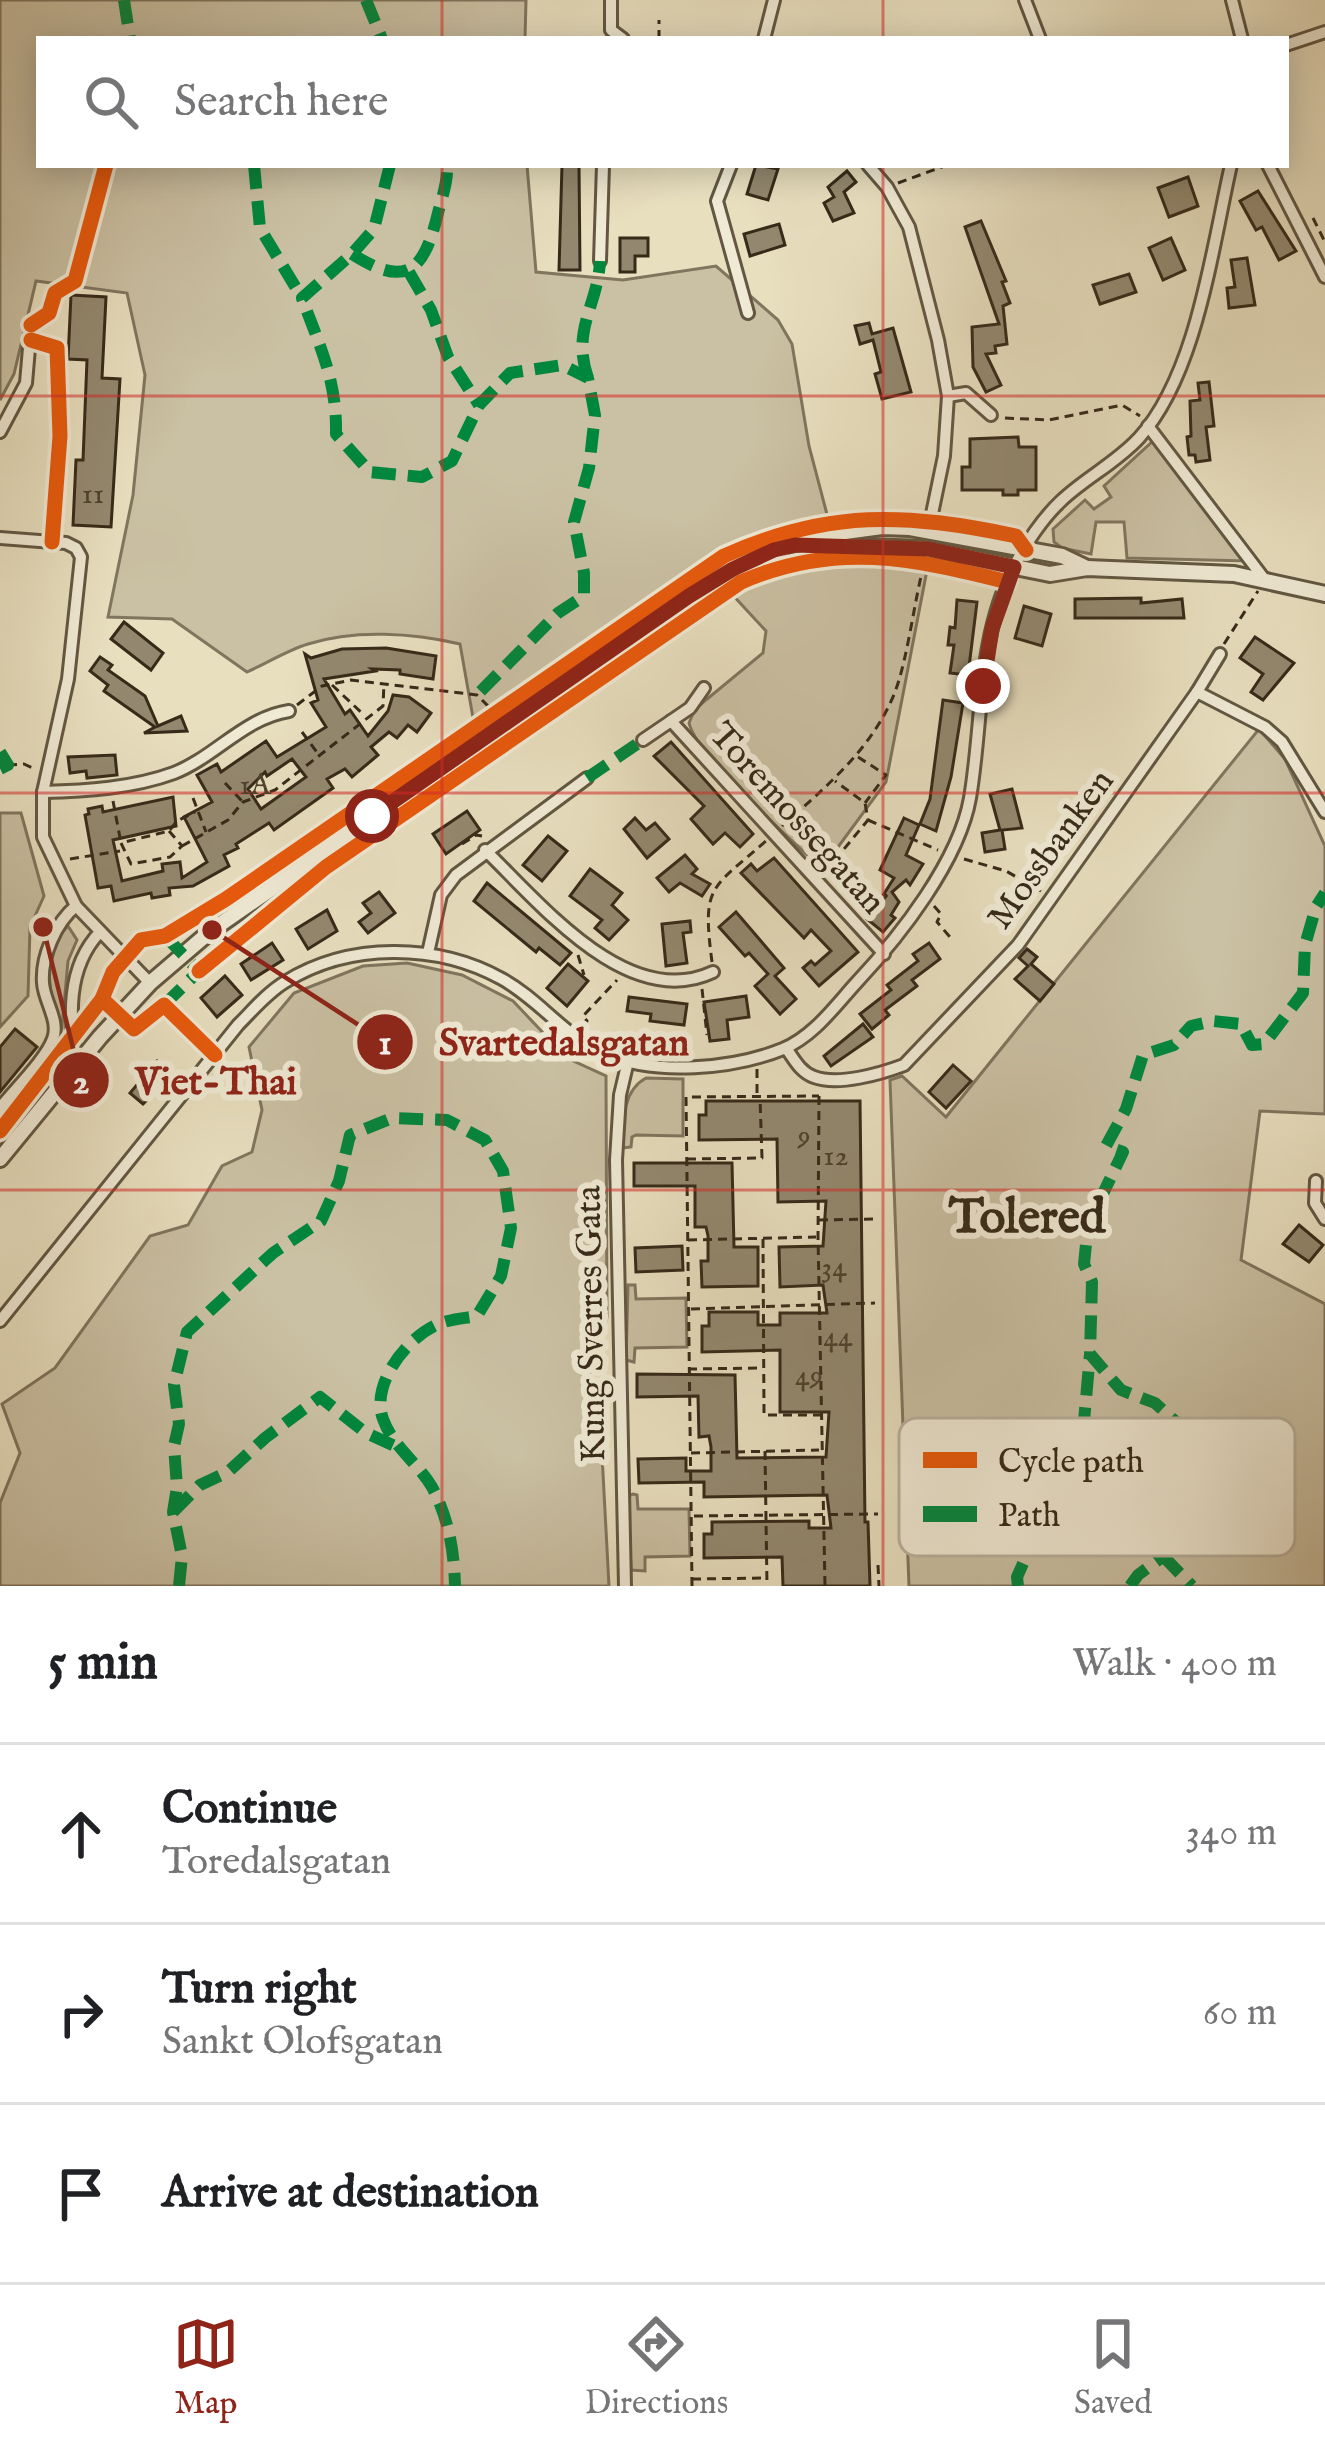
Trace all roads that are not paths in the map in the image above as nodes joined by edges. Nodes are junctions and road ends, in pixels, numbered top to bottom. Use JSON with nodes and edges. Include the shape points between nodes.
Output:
{"nodes":[{"id":1,"x":611,"y":0,"type":"edge"},
{"id":2,"x":774,"y":0,"type":"edge"},
{"id":3,"x":1025,"y":0,"type":"edge"},
{"id":4,"x":1232,"y":0,"type":"edge"},
{"id":5,"x":1325,"y":32,"type":"edge"},
{"id":6,"x":610,"y":35,"type":"edge"},
{"id":7,"x":765,"y":36,"type":"edge"},
{"id":8,"x":1039,"y":36,"type":"edge"},
{"id":9,"x":1241,"y":36,"type":"edge"},
{"id":10,"x":1289,"y":44,"type":"edge"},
{"id":11,"x":603,"y":168,"type":"edge"},
{"id":12,"x":730,"y":168,"type":"edge"},
{"id":13,"x":871,"y":168,"type":"edge"},
{"id":14,"x":1230,"y":168,"type":"edge"},
{"id":15,"x":1270,"y":168,"type":"edge"},
{"id":16,"x":600,"y":261,"type":"dead end"},
{"id":17,"x":1325,"y":278,"type":"edge"},
{"id":18,"x":748,"y":313,"type":"dead end"},
{"id":19,"x":32,"y":325,"type":"dead end"},
{"id":20,"x":948,"y":396,"type":"junction"},
{"id":21,"x":992,"y":415,"type":"road end"},
{"id":22,"x":1148,"y":426,"type":"junction"},
{"id":23,"x":0,"y":432,"type":"edge"},
{"id":24,"x":928,"y":531,"type":"junction"},
{"id":25,"x":0,"y":538,"type":"edge"},
{"id":26,"x":795,"y":545,"type":"junction"},
{"id":27,"x":1025,"y":550,"type":"junction"},
{"id":28,"x":926,"y":556,"type":"junction"},
{"id":29,"x":1014,"y":567,"type":"junction"},
{"id":30,"x":1087,"y":568,"type":"junction"},
{"id":31,"x":1265,"y":580,"type":"junction"},
{"id":32,"x":1325,"y":594,"type":"edge"},
{"id":33,"x":1220,"y":654,"type":"dead end"},
{"id":34,"x":704,"y":688,"type":"dead end"},
{"id":35,"x":1197,"y":692,"type":"junction"},
{"id":36,"x":289,"y":711,"type":"road end"},
{"id":37,"x":671,"y":721,"type":"junction"},
{"id":38,"x":643,"y":740,"type":"dead end"},
{"id":39,"x":587,"y":778,"type":"dead end"},
{"id":40,"x":43,"y":792,"type":"junction"},
{"id":41,"x":1325,"y":812,"type":"edge"},
{"id":42,"x":485,"y":850,"type":"junction"},
{"id":43,"x":76,"y":906,"type":"junction"},
{"id":44,"x":100,"y":932,"type":"junction"},
{"id":45,"x":428,"y":953,"type":"junction"},
{"id":46,"x":884,"y":954,"type":"junction"},
{"id":47,"x":707,"y":975,"type":"road end"},
{"id":48,"x":150,"y":982,"type":"junction"},
{"id":49,"x":786,"y":1048,"type":"junction"},
{"id":50,"x":628,"y":1061,"type":"junction"},
{"id":51,"x":77,"y":1065,"type":"junction"},
{"id":52,"x":0,"y":1108,"type":"edge"},
{"id":53,"x":0,"y":1159,"type":"edge"},
{"id":54,"x":1316,"y":1180,"type":"dead end"},
{"id":55,"x":1325,"y":1219,"type":"edge"},
{"id":56,"x":0,"y":1321,"type":"edge"},
{"id":57,"x":625,"y":1586,"type":"edge"}],
"edges":[{"from":1,"to":6,"type":"street"},
{"from":2,"to":7,"type":"street"},
{"from":3,"to":8,"type":"street"},
{"from":4,"to":9,"type":"street"},
{"from":5,"to":10,"type":"street"},
{"from":11,"to":16,"type":"street"},
{"from":12,"to":18,"type":"street","via":[[717,201]]},
{"from":13,"to":20,"type":"street","via":[[908,227]]},
{"from":14,"to":22,"type":"street","via":[[1192,338]]},
{"from":15,"to":17,"type":"street"},
{"from":19,"to":23,"type":"street","via":[[26,383]]},
{"from":20,"to":21,"type":"street","via":[[966,393]]},
{"from":20,"to":24,"type":"street"},
{"from":22,"to":27,"type":"street","via":[[1060,502]]},
{"from":22,"to":31,"type":"street"},
{"from":24,"to":26,"type":"street","via":[[882,526]]},
{"from":24,"to":27,"type":"street"},
{"from":24,"to":28,"type":"street"},
{"from":25,"to":40,"type":"street","via":[[66,543],[81,557],[68,680]]},
{"from":26,"to":28,"type":"street"},
{"from":26,"to":48,"type":"street","via":[[689,596],[212,929]]},
{"from":27,"to":29,"type":"street"},
{"from":27,"to":30,"type":"street"},
{"from":28,"to":29,"type":"street"},
{"from":29,"to":30,"type":"street","via":[[1050,574]]},
{"from":29,"to":46,"type":"street","via":[[986,657],[969,802],[948,855]]},
{"from":30,"to":31,"type":"street"},
{"from":31,"to":32,"type":"street"},
{"from":33,"to":35,"type":"street","name":"Mossbanken"},
{"from":34,"to":37,"type":"street","name":"Toremossegatan"},
{"from":35,"to":41,"type":"street","via":[[1282,742]]},
{"from":35,"to":49,"type":"street","name":"Mossbanken","via":[[1018,945],[904,1064],[821,1079]]},
{"from":36,"to":40,"type":"street","via":[[267,714],[176,772],[111,788]]},
{"from":37,"to":38,"type":"street","name":"Toremossegatan"},
{"from":37,"to":46,"type":"street","name":"Toremossegatan"},
{"from":39,"to":42,"type":"street"},
{"from":40,"to":43,"type":"street","via":[[43,837]]},
{"from":42,"to":45,"type":"street","via":[[441,895]]},
{"from":42,"to":47,"type":"street","via":[[572,933],[626,970],[651,981]]},
{"from":43,"to":44,"type":"street"},
{"from":43,"to":52,"type":"street","via":[[45,964],[53,1041]]},
{"from":44,"to":48,"type":"street"},
{"from":44,"to":51,"type":"street","via":[[75,973]]},
{"from":45,"to":50,"type":"street","via":[[504,980],[572,1035]]},
{"from":45,"to":56,"type":"street","via":[[340,958],[272,992]]},
{"from":46,"to":49,"type":"street"},
{"from":48,"to":51,"type":"street"},
{"from":49,"to":50,"type":"street","via":[[685,1066]]},
{"from":50,"to":57,"type":"street","name":"Kung Sverres Gata","via":[[616,1160]]},
{"from":51,"to":53,"type":"street"},
{"from":54,"to":55,"type":"street","via":[[1315,1204]]}]}
